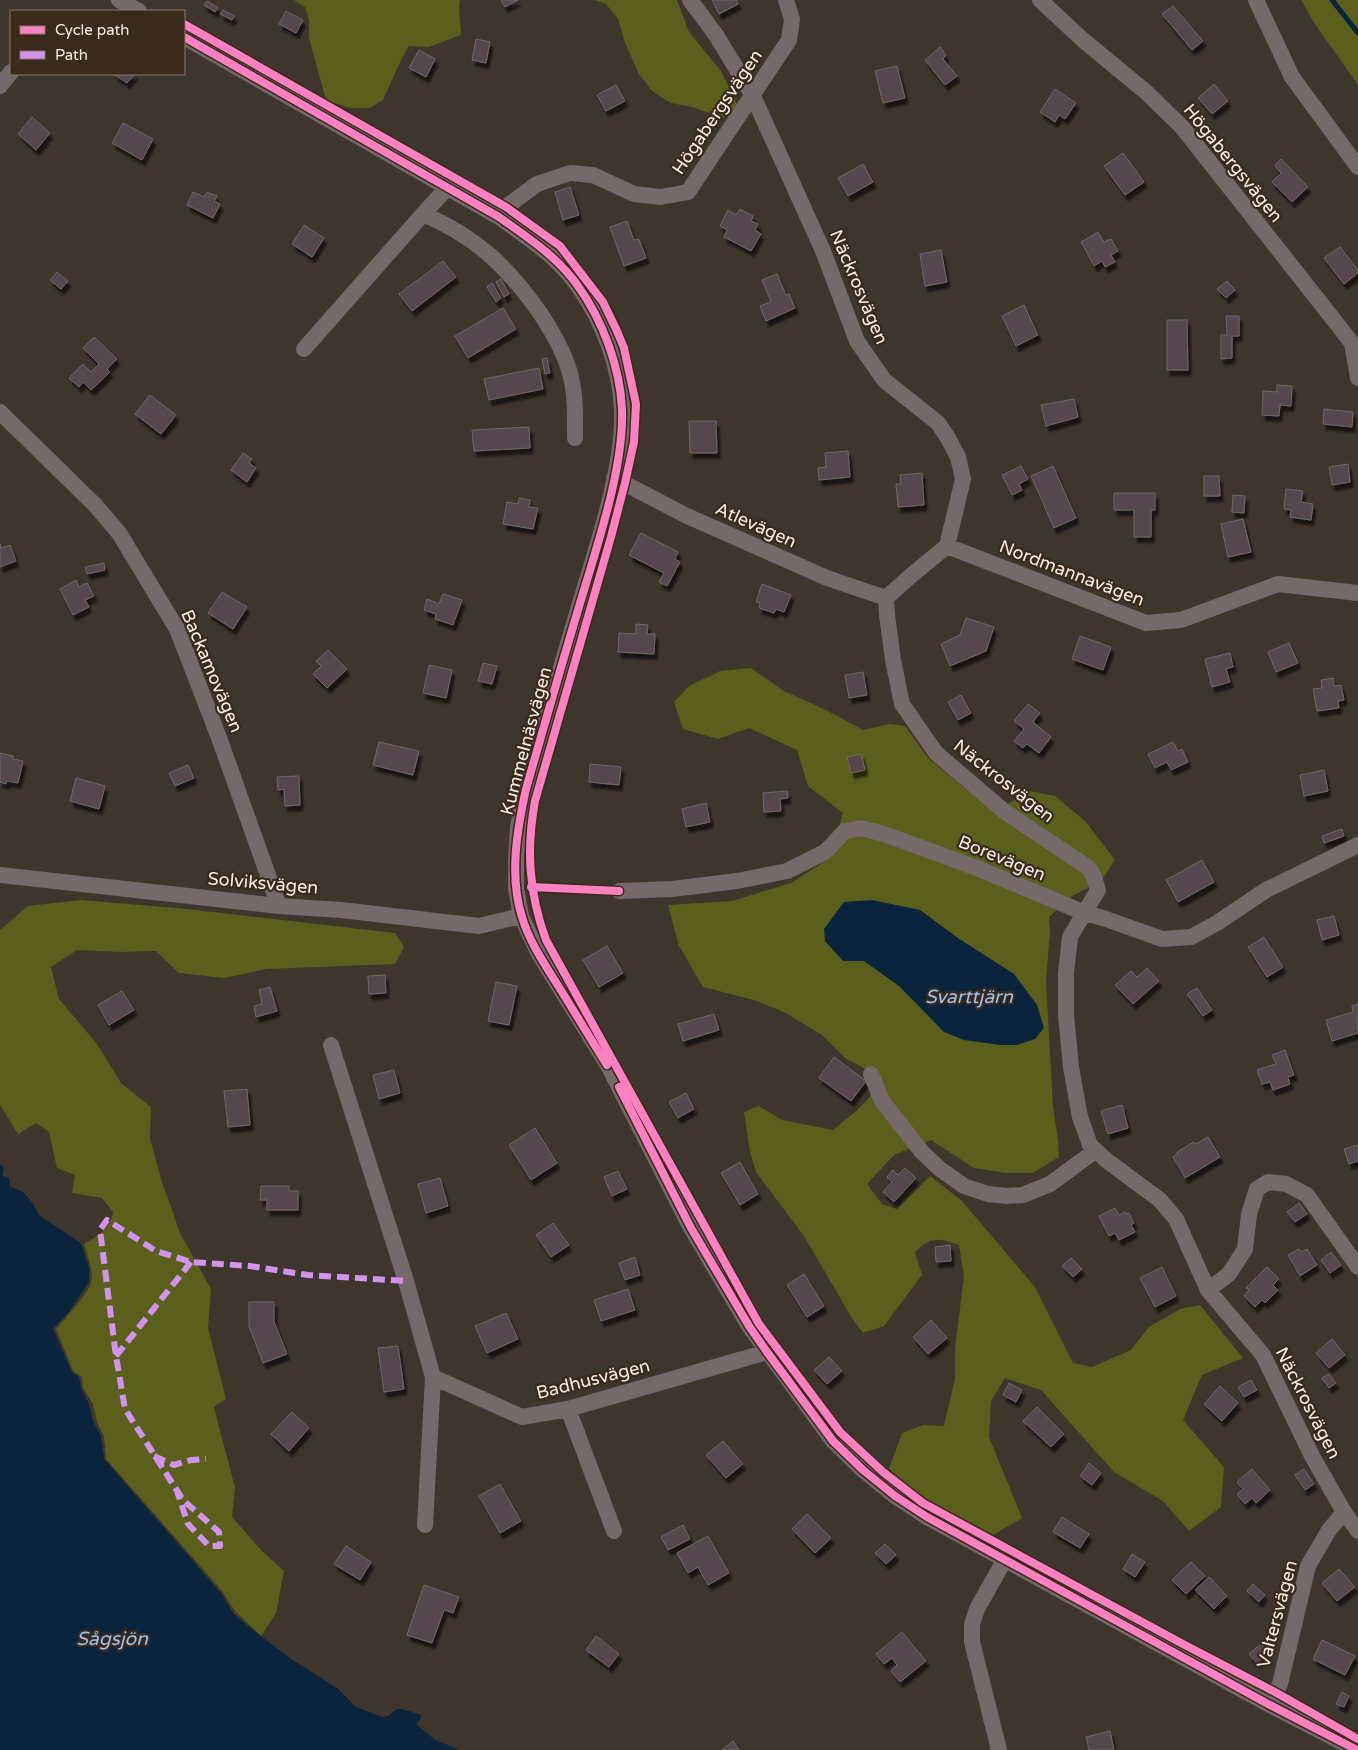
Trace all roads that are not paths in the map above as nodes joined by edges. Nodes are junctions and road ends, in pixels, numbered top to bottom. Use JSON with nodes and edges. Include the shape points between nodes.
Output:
{"nodes":[{"id":1,"x":119,"y":0,"type":"edge"},
{"id":2,"x":690,"y":0,"type":"edge"},
{"id":3,"x":786,"y":0,"type":"edge"},
{"id":4,"x":1040,"y":0,"type":"edge"},
{"id":5,"x":1256,"y":0,"type":"edge"},
{"id":6,"x":137,"y":10,"type":"edge"},
{"id":7,"x":185,"y":38,"type":"edge"},
{"id":8,"x":10,"y":73,"type":"edge"},
{"id":9,"x":0,"y":86,"type":"edge"},
{"id":10,"x":753,"y":96,"type":"junction"},
{"id":11,"x":1358,"y":167,"type":"edge"},
{"id":12,"x":447,"y":188,"type":"junction"},
{"id":13,"x":423,"y":214,"type":"junction"},
{"id":14,"x":499,"y":217,"type":"junction"},
{"id":15,"x":304,"y":349,"type":"dead end"},
{"id":16,"x":1358,"y":378,"type":"edge"},
{"id":17,"x":0,"y":412,"type":"edge"},
{"id":18,"x":575,"y":438,"type":"dead end"},
{"id":19,"x":614,"y":478,"type":"junction"},
{"id":20,"x":947,"y":546,"type":"junction"},
{"id":21,"x":1358,"y":593,"type":"edge"},
{"id":22,"x":886,"y":598,"type":"junction"},
{"id":23,"x":1358,"y":845,"type":"edge"},
{"id":24,"x":0,"y":875,"type":"edge"},
{"id":25,"x":619,"y":891,"type":"dead end"},
{"id":26,"x":279,"y":906,"type":"junction"},
{"id":27,"x":1085,"y":913,"type":"junction"},
{"id":28,"x":521,"y":916,"type":"junction"},
{"id":29,"x":331,"y":1045,"type":"dead end"},
{"id":30,"x":871,"y":1074,"type":"dead end"},
{"id":31,"x":1095,"y":1151,"type":"junction"},
{"id":32,"x":1358,"y":1267,"type":"edge"},
{"id":33,"x":1208,"y":1290,"type":"junction"},
{"id":34,"x":767,"y":1352,"type":"junction"},
{"id":35,"x":433,"y":1377,"type":"junction"},
{"id":36,"x":568,"y":1410,"type":"junction"},
{"id":37,"x":1344,"y":1512,"type":"junction"},
{"id":38,"x":425,"y":1525,"type":"dead end"},
{"id":39,"x":614,"y":1531,"type":"dead end"},
{"id":40,"x":1358,"y":1531,"type":"edge"},
{"id":41,"x":1004,"y":1559,"type":"junction"},
{"id":42,"x":1268,"y":1704,"type":"junction"},
{"id":43,"x":1000,"y":1750,"type":"edge"},
{"id":44,"x":1357,"y":1750,"type":"edge"}],
"edges":[{"from":1,"to":6,"type":"street"},
{"from":2,"to":10,"type":"street","name":"Näckrosvägen","via":[[716,35]]},
{"from":3,"to":10,"type":"street","name":"Högabergsvägen","via":[[792,19],[788,40]]},
{"from":4,"to":16,"type":"street","name":"Högabergsvägen","via":[[1182,127],[1352,344]]},
{"from":5,"to":11,"type":"street","via":[[1292,77]]},
{"from":7,"to":12,"type":"street","name":"Kummelnäsvägen"},
{"from":8,"to":9,"type":"street"},
{"from":10,"to":14,"type":"street","name":"Högabergsvägen","via":[[688,192],[661,197],[634,194],[593,176],[570,173],[537,184],[506,207]]},
{"from":10,"to":20,"type":"street","name":"Näckrosvägen","via":[[824,251],[857,341],[884,380],[938,423],[958,457],[962,479]]},
{"from":12,"to":13,"type":"street"},
{"from":12,"to":14,"type":"street","name":"Kummelnäsvägen"},
{"from":13,"to":15,"type":"street"},
{"from":13,"to":18,"type":"street","via":[[469,238],[494,257],[536,308],[563,352],[570,372],[575,401]]},
{"from":14,"to":19,"type":"street","name":"Kummelnäsvägen","via":[[539,246],[572,279],[593,310],[605,336],[621,392],[622,431]]},
{"from":17,"to":26,"type":"street","name":"Backamovägen","via":[[89,497],[118,533],[177,629]]},
{"from":19,"to":22,"type":"street","name":"Atlevägen","via":[[687,516],[827,578]]},
{"from":19,"to":28,"type":"street","name":"Kummelnäsvägen","via":[[526,789],[518,827],[516,860]]},
{"from":20,"to":21,"type":"street","name":"Nordmannavägen","via":[[1146,622],[1181,620],[1278,584]]},
{"from":20,"to":22,"type":"street"},
{"from":22,"to":27,"type":"street","name":"Näckrosvägen","via":[[902,704],[936,753],[1004,811],[1089,868],[1098,890]]},
{"from":23,"to":27,"type":"street","name":"Borevägen","via":[[1266,890],[1191,937],[1162,939]]},
{"from":24,"to":26,"type":"street","name":"Solviksvägen"},
{"from":25,"to":27,"type":"street","name":"Borevägen","via":[[672,889],[787,871],[825,852],[845,831],[861,828],[977,868]]},
{"from":26,"to":28,"type":"street","name":"Solviksvägen","via":[[479,926]]},
{"from":27,"to":31,"type":"street","name":"Näckrosvägen","via":[[1070,936],[1066,1015],[1080,1117]]},
{"from":28,"to":34,"type":"street","name":"Kummelnäsvägen","via":[[539,954],[608,1067],[691,1228]]},
{"from":29,"to":35,"type":"street"},
{"from":30,"to":31,"type":"street","via":[[882,1100],[922,1152],[940,1170],[964,1186],[988,1194],[1023,1195],[1050,1184]]},
{"from":31,"to":33,"type":"street","name":"Näckrosvägen","via":[[1160,1200],[1176,1219]]},
{"from":32,"to":33,"type":"street","via":[[1307,1195],[1286,1184],[1268,1182],[1257,1189],[1249,1214],[1245,1249],[1229,1274]]},
{"from":33,"to":37,"type":"street","name":"Näckrosvägen","via":[[1263,1355],[1312,1456]]},
{"from":34,"to":36,"type":"street","name":"Badhusvägen"},
{"from":34,"to":41,"type":"street","name":"Kummelnäsvägen","via":[[833,1441],[863,1470],[927,1517]]},
{"from":35,"to":36,"type":"street","name":"Badhusvägen","via":[[522,1417]]},
{"from":35,"to":38,"type":"street"},
{"from":36,"to":39,"type":"street"},
{"from":37,"to":40,"type":"street","name":"Näckrosvägen"},
{"from":37,"to":42,"type":"street","name":"Valtersvägen","via":[[1308,1566],[1280,1684]]},
{"from":41,"to":42,"type":"street","name":"Kummelnäsvägen"},
{"from":41,"to":43,"type":"street","via":[[972,1624],[972,1642]]},
{"from":42,"to":44,"type":"street","name":"Kummelnäsvägen"}]}
